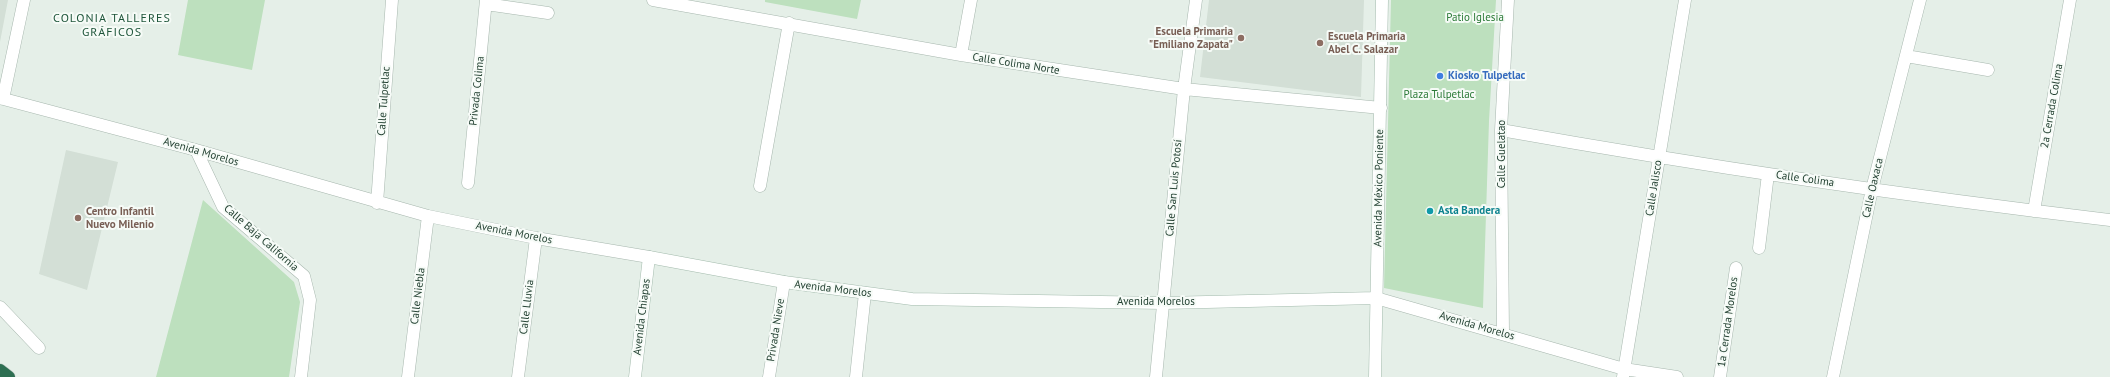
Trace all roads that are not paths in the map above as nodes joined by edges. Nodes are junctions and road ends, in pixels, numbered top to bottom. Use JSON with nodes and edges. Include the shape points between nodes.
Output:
{"nodes":[{"id":1,"x":24,"y":0,"type":"edge"},
{"id":2,"x":392,"y":0,"type":"edge"},
{"id":3,"x":653,"y":0,"type":"edge"},
{"id":4,"x":971,"y":0,"type":"edge"},
{"id":5,"x":1196,"y":0,"type":"edge"},
{"id":6,"x":1382,"y":0,"type":"edge"},
{"id":7,"x":1508,"y":0,"type":"edge"},
{"id":8,"x":1686,"y":0,"type":"edge"},
{"id":9,"x":1920,"y":0,"type":"edge"},
{"id":10,"x":2070,"y":0,"type":"edge"},
{"id":11,"x":486,"y":2,"type":"edge"},
{"id":12,"x":548,"y":13,"type":"dead end"},
{"id":13,"x":789,"y":23,"type":"junction"},
{"id":14,"x":961,"y":55,"type":"junction"},
{"id":15,"x":1906,"y":56,"type":"junction"},
{"id":16,"x":1988,"y":70,"type":"dead end"},
{"id":17,"x":1184,"y":89,"type":"junction"},
{"id":18,"x":1,"y":99,"type":"edge"},
{"id":19,"x":1381,"y":108,"type":"junction"},
{"id":20,"x":1501,"y":130,"type":"junction"},
{"id":21,"x":196,"y":150,"type":"junction"},
{"id":22,"x":1659,"y":158,"type":"junction"},
{"id":23,"x":1768,"y":174,"type":"junction"},
{"id":24,"x":468,"y":183,"type":"dead end"},
{"id":25,"x":760,"y":186,"type":"dead end"},
{"id":26,"x":1872,"y":189,"type":"junction"},
{"id":27,"x":377,"y":203,"type":"junction"},
{"id":28,"x":2034,"y":211,"type":"junction"},
{"id":29,"x":428,"y":216,"type":"junction"},
{"id":30,"x":2110,"y":220,"type":"edge"},
{"id":31,"x":536,"y":238,"type":"junction"},
{"id":32,"x":1759,"y":248,"type":"dead end"},
{"id":33,"x":649,"y":257,"type":"junction"},
{"id":34,"x":1736,"y":268,"type":"dead end"},
{"id":35,"x":784,"y":282,"type":"junction"},
{"id":36,"x":865,"y":293,"type":"junction"},
{"id":37,"x":1376,"y":298,"type":"junction"},
{"id":38,"x":1164,"y":303,"type":"junction"},
{"id":39,"x":0,"y":307,"type":"edge"},
{"id":40,"x":1503,"y":333,"type":"junction"},
{"id":41,"x":39,"y":348,"type":"dead end"},
{"id":42,"x":0,"y":370,"type":"edge"},
{"id":43,"x":1623,"y":373,"type":"edge"},
{"id":44,"x":9,"y":377,"type":"edge"},
{"id":45,"x":300,"y":377,"type":"edge"},
{"id":46,"x":408,"y":377,"type":"edge"},
{"id":47,"x":518,"y":377,"type":"edge"},
{"id":48,"x":635,"y":377,"type":"edge"},
{"id":49,"x":768,"y":377,"type":"edge"},
{"id":50,"x":856,"y":377,"type":"edge"},
{"id":51,"x":1156,"y":377,"type":"edge"},
{"id":52,"x":1375,"y":377,"type":"edge"},
{"id":53,"x":1677,"y":377,"type":"edge"},
{"id":54,"x":1720,"y":377,"type":"edge"},
{"id":55,"x":1833,"y":377,"type":"edge"}],
"edges":[{"from":1,"to":18,"type":"street"},
{"from":2,"to":27,"type":"street","name":"Calle Tulpetlac"},
{"from":3,"to":13,"type":"street","name":"Calle Colima Norte"},
{"from":4,"to":14,"type":"street"},
{"from":5,"to":17,"type":"street","name":"Calle San Luis Potosí"},
{"from":6,"to":19,"type":"street","name":"Avenida México Poniente"},
{"from":7,"to":20,"type":"street","name":"Calle Guelatao"},
{"from":8,"to":22,"type":"street","name":"Calle Jalisco"},
{"from":9,"to":15,"type":"street","name":"Calle Oaxaca"},
{"from":10,"to":28,"type":"street","name":"2a Cerrada Colima"},
{"from":11,"to":12,"type":"street"},
{"from":11,"to":24,"type":"street","name":"Privada Colima"},
{"from":13,"to":14,"type":"street","name":"Calle Colima Norte"},
{"from":13,"to":25,"type":"street"},
{"from":14,"to":17,"type":"street","name":"Calle Colima Norte"},
{"from":15,"to":16,"type":"street"},
{"from":15,"to":26,"type":"street","name":"Calle Oaxaca"},
{"from":17,"to":19,"type":"street","name":"Calle Colima Norte"},
{"from":17,"to":38,"type":"street","name":"Calle San Luis Potosí"},
{"from":18,"to":21,"type":"street","name":"Avenida Morelos"},
{"from":19,"to":37,"type":"street","name":"Avenida México Poniente"},
{"from":20,"to":22,"type":"street","name":"Calle Colima"},
{"from":20,"to":40,"type":"street","name":"Calle Guelatao"},
{"from":21,"to":27,"type":"street","name":"Avenida Morelos"},
{"from":21,"to":45,"type":"street","name":"Calle Baja California","via":[[222,207],[304,276],[310,300]]},
{"from":22,"to":23,"type":"street","name":"Calle Colima"},
{"from":22,"to":43,"type":"street","name":"Calle Jalisco"},
{"from":23,"to":26,"type":"street","name":"Calle Colima"},
{"from":23,"to":32,"type":"street"},
{"from":26,"to":28,"type":"street","name":"Calle Colima"},
{"from":26,"to":55,"type":"street","name":"Calle Oaxaca"},
{"from":27,"to":29,"type":"street","name":"Avenida Morelos"},
{"from":28,"to":30,"type":"street","name":"Calle Colima"},
{"from":29,"to":31,"type":"street","name":"Avenida Morelos"},
{"from":29,"to":46,"type":"street","name":"Calle Niebla"},
{"from":31,"to":33,"type":"street","name":"Avenida Morelos"},
{"from":31,"to":47,"type":"street","name":"Calle Lluvia"},
{"from":33,"to":35,"type":"street","name":"Avenida Morelos"},
{"from":33,"to":48,"type":"street","name":"Avenida Chiapas"},
{"from":34,"to":54,"type":"street","name":"1a Cerrada Morelos"},
{"from":35,"to":36,"type":"street","name":"Avenida Morelos"},
{"from":35,"to":49,"type":"street","name":"Privada Nieve"},
{"from":36,"to":38,"type":"street","name":"Avenida Morelos","via":[[912,299]]},
{"from":36,"to":50,"type":"street"},
{"from":37,"to":38,"type":"street","name":"Avenida Morelos"},
{"from":37,"to":40,"type":"street","name":"Avenida Morelos"},
{"from":37,"to":52,"type":"street","name":"Avenida México Poniente"},
{"from":38,"to":51,"type":"street","name":"Calle San Luis Potosí"},
{"from":39,"to":41,"type":"street"},
{"from":40,"to":43,"type":"street","name":"Avenida Morelos"},
{"from":42,"to":44,"type":"highway"},
{"from":43,"to":53,"type":"street","name":"Avenida Morelos"}]}
